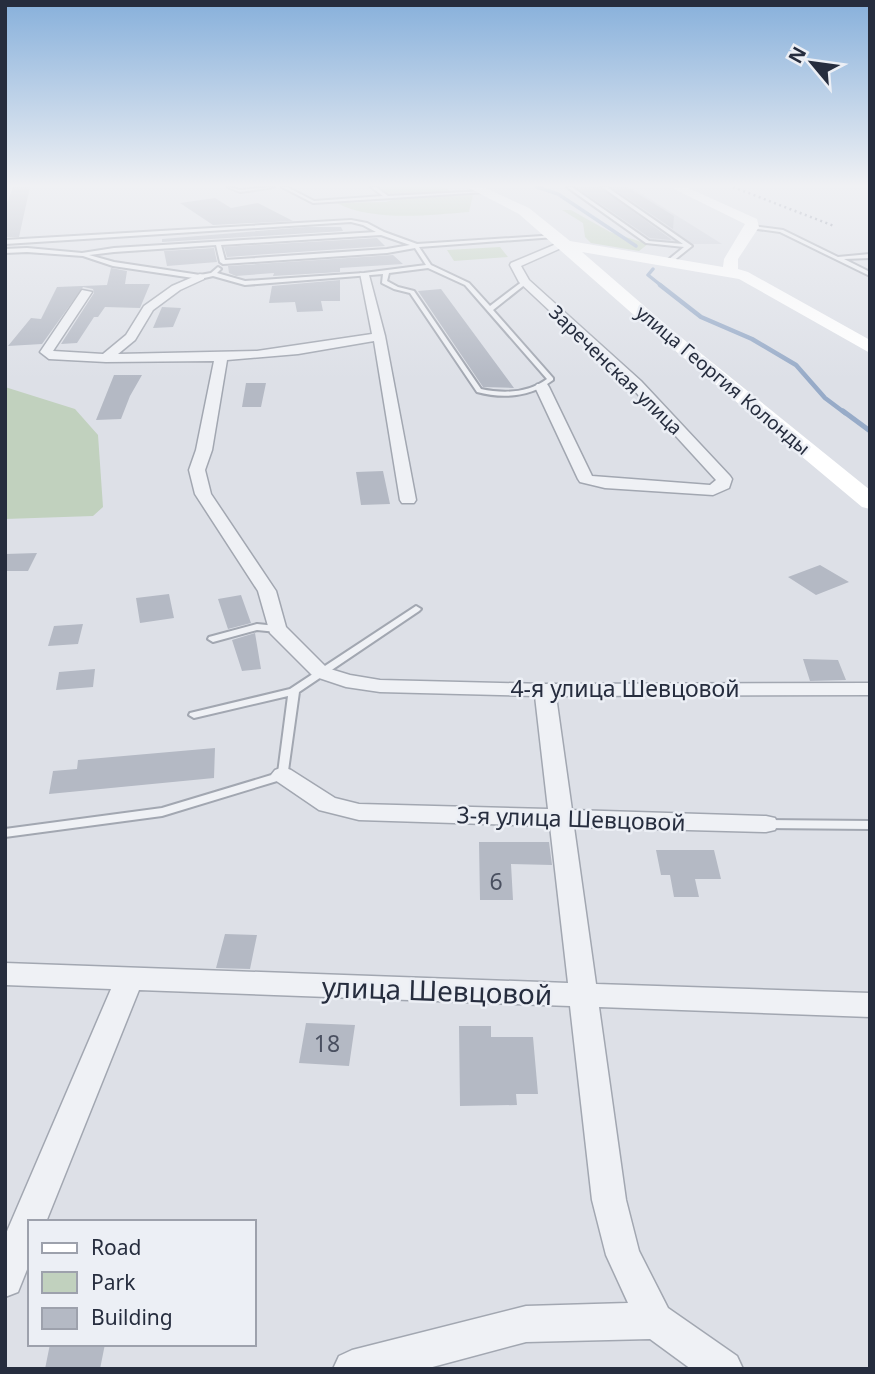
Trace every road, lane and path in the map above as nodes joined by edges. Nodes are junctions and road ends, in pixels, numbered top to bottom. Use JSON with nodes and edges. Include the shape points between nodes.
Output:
{"nodes":[{"id":1,"x":39,"y":251,"type":"edge"},
{"id":2,"x":107,"y":251,"type":"edge"},
{"id":3,"x":221,"y":251,"type":"edge"},
{"id":4,"x":385,"y":251,"type":"edge"},
{"id":5,"x":419,"y":251,"type":"edge"},
{"id":6,"x":540,"y":251,"type":"edge"},
{"id":7,"x":573,"y":251,"type":"edge"},
{"id":8,"x":607,"y":251,"type":"edge"},
{"id":9,"x":684,"y":251,"type":"edge"},
{"id":10,"x":736,"y":251,"type":"joint"},
{"id":11,"x":822,"y":251,"type":"edge"},
{"id":12,"x":619,"y":254,"type":"junction"},
{"id":13,"x":82,"y":255,"type":"junction"},
{"id":14,"x":870,"y":256,"type":"edge"},
{"id":15,"x":836,"y":258,"type":"junction"},
{"id":16,"x":223,"y":262,"type":"junction"},
{"id":17,"x":585,"y":262,"type":"junction"},
{"id":18,"x":672,"y":262,"type":"junction"},
{"id":19,"x":429,"y":266,"type":"junction"},
{"id":20,"x":730,"y":271,"type":"junction"},
{"id":21,"x":386,"y":273,"type":"junction"},
{"id":22,"x":213,"y":274,"type":"junction"},
{"id":23,"x":870,"y":274,"type":"edge"},
{"id":24,"x":364,"y":275,"type":"junction"},
{"id":25,"x":200,"y":277,"type":"junction"},
{"id":26,"x":524,"y":282,"type":"junction"},
{"id":27,"x":86,"y":292,"type":"dead end"},
{"id":28,"x":489,"y":310,"type":"junction"},
{"id":29,"x":379,"y":336,"type":"junction"},
{"id":30,"x":870,"y":348,"type":"edge"},
{"id":31,"x":221,"y":356,"type":"junction"},
{"id":32,"x":106,"y":358,"type":"junction"},
{"id":33,"x":542,"y":387,"type":"junction"},
{"id":34,"x":408,"y":499,"type":"dead end"},
{"id":35,"x":870,"y":502,"type":"edge"},
{"id":36,"x":416,"y":609,"type":"dead end"},
{"id":37,"x":276,"y":629,"type":"junction"},
{"id":38,"x":213,"y":639,"type":"dead end"},
{"id":39,"x":320,"y":672,"type":"junction"},
{"id":40,"x":870,"y":689,"type":"edge"},
{"id":41,"x":545,"y":690,"type":"junction"},
{"id":42,"x":294,"y":691,"type":"junction"},
{"id":43,"x":194,"y":715,"type":"dead end"},
{"id":44,"x":283,"y":775,"type":"junction"},
{"id":45,"x":563,"y":819,"type":"junction"},
{"id":46,"x":765,"y":824,"type":"joint"},
{"id":47,"x":870,"y":825,"type":"edge"},
{"id":48,"x":5,"y":833,"type":"edge"},
{"id":49,"x":5,"y":974,"type":"edge"},
{"id":50,"x":129,"y":979,"type":"junction"},
{"id":51,"x":583,"y":996,"type":"junction"},
{"id":52,"x":870,"y":1006,"type":"edge"},
{"id":53,"x":29,"y":1220,"type":"edge"},
{"id":54,"x":28,"y":1223,"type":"edge"},
{"id":55,"x":5,"y":1279,"type":"edge"},
{"id":56,"x":655,"y":1321,"type":"junction"},
{"id":57,"x":352,"y":1369,"type":"edge"},
{"id":58,"x":724,"y":1369,"type":"edge"}],
"edges":[{"from":1,"to":13,"type":"lane"},
{"from":2,"to":13,"type":"lane"},
{"from":3,"to":16,"type":"lane"},
{"from":4,"to":16,"type":"lane"},
{"from":5,"to":19,"type":"lane"},
{"from":6,"to":26,"type":"street","via":[[515,265]]},
{"from":7,"to":17,"type":"street","name":"улица Георгия Колонды"},
{"from":8,"to":12,"type":"street"},
{"from":9,"to":18,"type":"lane"},
{"from":10,"to":18,"type":"street"},
{"from":10,"to":20,"type":"street"},
{"from":11,"to":15,"type":"lane"},
{"from":12,"to":17,"type":"street"},
{"from":12,"to":18,"type":"street"},
{"from":13,"to":25,"type":"lane"},
{"from":14,"to":15,"type":"lane"},
{"from":15,"to":23,"type":"lane"},
{"from":16,"to":22,"type":"lane"},
{"from":17,"to":35,"type":"street","name":"улица Георгия Колонды"},
{"from":18,"to":20,"type":"street"},
{"from":19,"to":21,"type":"lane"},
{"from":19,"to":28,"type":"lane","via":[[467,284]]},
{"from":20,"to":30,"type":"street","via":[[759,282]]},
{"from":21,"to":24,"type":"lane"},
{"from":21,"to":33,"type":"lane","via":[[384,282],[412,292],[480,391],[492,394]]},
{"from":22,"to":24,"type":"lane","via":[[245,283]]},
{"from":22,"to":25,"type":"lane"},
{"from":24,"to":29,"type":"street"},
{"from":25,"to":32,"type":"street","via":[[148,309],[131,337]]},
{"from":26,"to":28,"type":"lane"},
{"from":26,"to":33,"type":"street","name":"Зареченская улица","via":[[636,384],[723,479],[723,485],[713,490],[586,479]]},
{"from":27,"to":32,"type":"street","via":[[46,352]]},
{"from":28,"to":33,"type":"lane","via":[[551,379]]},
{"from":29,"to":31,"type":"street","via":[[287,352]]},
{"from":29,"to":34,"type":"street"},
{"from":31,"to":32,"type":"street"},
{"from":31,"to":37,"type":"street","via":[[197,470],[203,494],[267,592]]},
{"from":36,"to":39,"type":"lane"},
{"from":37,"to":38,"type":"lane","via":[[257,627]]},
{"from":37,"to":39,"type":"street"},
{"from":39,"to":41,"type":"street","name":"4-я улица Шевцовой","via":[[380,686]]},
{"from":39,"to":42,"type":"lane"},
{"from":40,"to":41,"type":"street","name":"4-я улица Шевцовой"},
{"from":41,"to":45,"type":"street"},
{"from":42,"to":43,"type":"lane"},
{"from":42,"to":44,"type":"lane"},
{"from":44,"to":45,"type":"street","name":"3-я улица Шевцовой","via":[[327,804],[359,812]]},
{"from":44,"to":48,"type":"lane","via":[[162,812]]},
{"from":45,"to":46,"type":"street","name":"3-я улица Шевцовой"},
{"from":45,"to":51,"type":"street"},
{"from":46,"to":47,"type":"lane","name":"3-я улица Шевцовой"},
{"from":49,"to":50,"type":"street","name":"улица Шевцовой"},
{"from":50,"to":51,"type":"street","name":"улица Шевцовой"},
{"from":50,"to":53,"type":"street"},
{"from":51,"to":52,"type":"street","name":"улица Шевцовой"},
{"from":51,"to":56,"type":"street","via":[[609,1200],[623,1255]]},
{"from":54,"to":55,"type":"street"},
{"from":56,"to":57,"type":"street","via":[[526,1324]]},
{"from":56,"to":58,"type":"street"}]}
